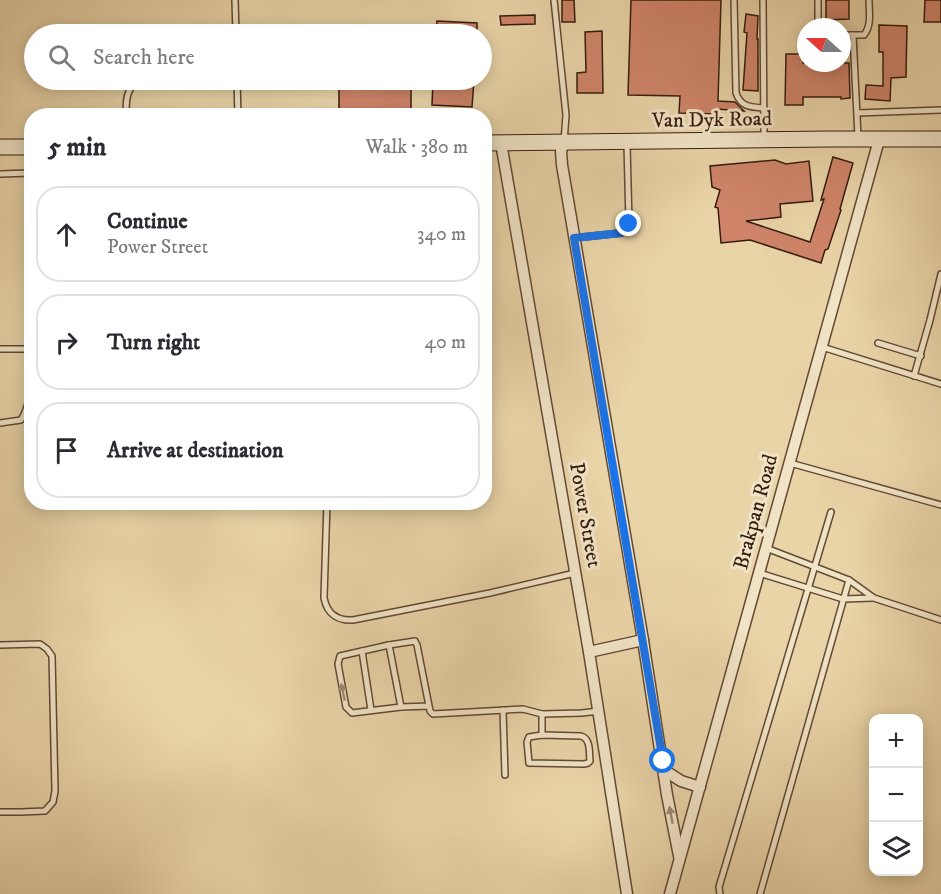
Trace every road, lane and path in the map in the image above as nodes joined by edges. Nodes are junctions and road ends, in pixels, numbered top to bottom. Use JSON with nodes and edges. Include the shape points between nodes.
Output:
{"nodes":[{"id":1,"x":235,"y":0,"type":"edge"},
{"id":2,"x":554,"y":0,"type":"edge"},
{"id":3,"x":734,"y":0,"type":"edge"},
{"id":4,"x":763,"y":0,"type":"edge"},
{"id":5,"x":818,"y":0,"type":"edge"},
{"id":6,"x":869,"y":0,"type":"edge"},
{"id":7,"x":818,"y":18,"type":"edge"},
{"id":8,"x":236,"y":24,"type":"edge"},
{"id":9,"x":854,"y":35,"type":"joint"},
{"id":10,"x":130,"y":90,"type":"edge"},
{"id":11,"x":237,"y":90,"type":"edge"},
{"id":12,"x":127,"y":108,"type":"edge"},
{"id":13,"x":238,"y":108,"type":"edge"},
{"id":14,"x":763,"y":108,"type":"junction"},
{"id":15,"x":941,"y":110,"type":"edge"},
{"id":16,"x":857,"y":113,"type":"junction"},
{"id":17,"x":858,"y":139,"type":"junction"},
{"id":18,"x":941,"y":139,"type":"edge"},
{"id":19,"x":764,"y":140,"type":"junction"},
{"id":20,"x":879,"y":140,"type":"junction"},
{"id":21,"x":627,"y":142,"type":"junction"},
{"id":22,"x":492,"y":143,"type":"edge"},
{"id":23,"x":501,"y":143,"type":"junction"},
{"id":24,"x":564,"y":143,"type":"junction"},
{"id":25,"x":0,"y":147,"type":"edge"},
{"id":26,"x":24,"y":147,"type":"edge"},
{"id":27,"x":24,"y":173,"type":"edge"},
{"id":28,"x":0,"y":174,"type":"edge"},
{"id":29,"x":574,"y":238,"type":"junction"},
{"id":30,"x":941,"y":274,"type":"edge"},
{"id":31,"x":878,"y":343,"type":"dead end"},
{"id":32,"x":822,"y":347,"type":"junction"},
{"id":33,"x":0,"y":349,"type":"edge"},
{"id":34,"x":24,"y":349,"type":"edge"},
{"id":35,"x":921,"y":356,"type":"junction"},
{"id":36,"x":915,"y":376,"type":"junction"},
{"id":37,"x":941,"y":384,"type":"edge"},
{"id":38,"x":24,"y":415,"type":"edge"},
{"id":39,"x":0,"y":423,"type":"edge"},
{"id":40,"x":790,"y":463,"type":"junction"},
{"id":41,"x":941,"y":505,"type":"edge"},
{"id":42,"x":327,"y":510,"type":"edge"},
{"id":43,"x":831,"y":512,"type":"dead end"},
{"id":44,"x":766,"y":548,"type":"junction"},
{"id":45,"x":814,"y":566,"type":"junction"},
{"id":46,"x":576,"y":573,"type":"junction"},
{"id":47,"x":759,"y":573,"type":"junction"},
{"id":48,"x":849,"y":580,"type":"junction"},
{"id":49,"x":808,"y":589,"type":"junction"},
{"id":50,"x":874,"y":598,"type":"junction"},
{"id":51,"x":843,"y":599,"type":"junction"},
{"id":52,"x":941,"y":621,"type":"edge"},
{"id":53,"x":643,"y":640,"type":"junction"},
{"id":54,"x":0,"y":645,"type":"edge"},
{"id":55,"x":389,"y":645,"type":"junction"},
{"id":56,"x":362,"y":651,"type":"junction"},
{"id":57,"x":589,"y":652,"type":"junction"},
{"id":58,"x":429,"y":706,"type":"junction"},
{"id":59,"x":401,"y":707,"type":"junction"},
{"id":60,"x":371,"y":710,"type":"junction"},
{"id":61,"x":503,"y":710,"type":"junction"},
{"id":62,"x":599,"y":711,"type":"junction"},
{"id":63,"x":542,"y":714,"type":"junction"},
{"id":64,"x":542,"y":735,"type":"junction"},
{"id":65,"x":664,"y":770,"type":"junction"},
{"id":66,"x":505,"y":775,"type":"dead end"},
{"id":67,"x":700,"y":787,"type":"junction"},
{"id":68,"x":0,"y":812,"type":"edge"},
{"id":69,"x":680,"y":859,"type":"junction"},
{"id":70,"x":627,"y":894,"type":"edge"},
{"id":71,"x":670,"y":894,"type":"edge"},
{"id":72,"x":720,"y":894,"type":"edge"},
{"id":73,"x":760,"y":894,"type":"edge"}],
"edges":[{"from":1,"to":8,"type":"lane"},
{"from":2,"to":24,"type":"lane","via":[[566,115]]},
{"from":3,"to":14,"type":"lane","via":[[736,93],[746,106]]},
{"from":4,"to":14,"type":"lane"},
{"from":5,"to":7,"type":"lane"},
{"from":6,"to":9,"type":"lane","via":[[869,27],[864,35]]},
{"from":9,"to":16,"type":"lane"},
{"from":10,"to":12,"type":"lane"},
{"from":11,"to":13,"type":"lane"},
{"from":14,"to":19,"type":"lane"},
{"from":15,"to":16,"type":"lane"},
{"from":16,"to":17,"type":"lane"},
{"from":17,"to":19,"type":"main road","name":"Van Dyk Road"},
{"from":17,"to":20,"type":"main road","name":"Van Dyk Road"},
{"from":18,"to":20,"type":"main road","name":"Van Dyk Road"},
{"from":19,"to":21,"type":"main road","name":"Van Dyk Road"},
{"from":20,"to":32,"type":"street","name":"Brakpan Road"},
{"from":21,"to":24,"type":"main road","name":"Van Dyk Road"},
{"from":21,"to":29,"type":"lane","via":[[626,230]]},
{"from":22,"to":23,"type":"main road","name":"Van Dyk Road"},
{"from":23,"to":24,"type":"main road","name":"Van Dyk Road"},
{"from":23,"to":46,"type":"street","name":"Power Street"},
{"from":24,"to":29,"type":"street","name":"Power Street","via":[[561,165]]},
{"from":25,"to":26,"type":"main road"},
{"from":27,"to":28,"type":"lane"},
{"from":29,"to":53,"type":"street","name":"Power Street"},
{"from":30,"to":35,"type":"lane"},
{"from":31,"to":35,"type":"lane"},
{"from":32,"to":36,"type":"lane"},
{"from":32,"to":40,"type":"street","name":"Brakpan Road"},
{"from":33,"to":34,"type":"lane"},
{"from":35,"to":36,"type":"lane"},
{"from":36,"to":37,"type":"lane"},
{"from":38,"to":39,"type":"lane","via":[[21,420]]},
{"from":40,"to":41,"type":"lane"},
{"from":40,"to":44,"type":"street","name":"Brakpan Road"},
{"from":42,"to":46,"type":"lane","via":[[324,598],[338,619],[353,620]]},
{"from":43,"to":45,"type":"lane"},
{"from":44,"to":45,"type":"lane"},
{"from":44,"to":47,"type":"street","name":"Brakpan Road"},
{"from":45,"to":48,"type":"lane"},
{"from":45,"to":49,"type":"lane"},
{"from":46,"to":57,"type":"street","name":"Power Street"},
{"from":47,"to":49,"type":"lane"},
{"from":47,"to":67,"type":"street","name":"Brakpan Road"},
{"from":48,"to":50,"type":"lane"},
{"from":48,"to":51,"type":"lane"},
{"from":49,"to":51,"type":"lane"},
{"from":49,"to":72,"type":"lane"},
{"from":50,"to":51,"type":"lane"},
{"from":50,"to":52,"type":"lane"},
{"from":51,"to":73,"type":"lane"},
{"from":53,"to":57,"type":"street"},
{"from":53,"to":65,"type":"street","name":"Power Street"},
{"from":54,"to":68,"type":"lane","via":[[40,645],[52,656],[55,791],[53,802],[45,810]]},
{"from":55,"to":56,"type":"lane"},
{"from":55,"to":58,"type":"lane","via":[[416,642]]},
{"from":55,"to":59,"type":"lane"},
{"from":56,"to":60,"type":"lane"},
{"from":60,"to":56,"type":"lane","one_way":true,"via":[[352,713],[346,707],[338,664],[340,656]]},
{"from":57,"to":62,"type":"street","name":"Power Street"},
{"from":58,"to":59,"type":"lane"},
{"from":58,"to":61,"type":"lane","via":[[433,714]]},
{"from":59,"to":60,"type":"lane"},
{"from":61,"to":63,"type":"lane","via":[[523,709]]},
{"from":61,"to":66,"type":"lane"},
{"from":62,"to":63,"type":"lane"},
{"from":62,"to":70,"type":"street","name":"Power Street"},
{"from":63,"to":64,"type":"lane"},
{"from":64,"to":64,"type":"lane","via":[[585,737],[590,761],[529,764],[529,737]]},
{"from":65,"to":67,"type":"street"},
{"from":69,"to":65,"type":"street","name":"Power Street","one_way":true},
{"from":67,"to":69,"type":"street","name":"Brakpan Road"},
{"from":69,"to":71,"type":"street","name":"Brakpan Road"}]}
